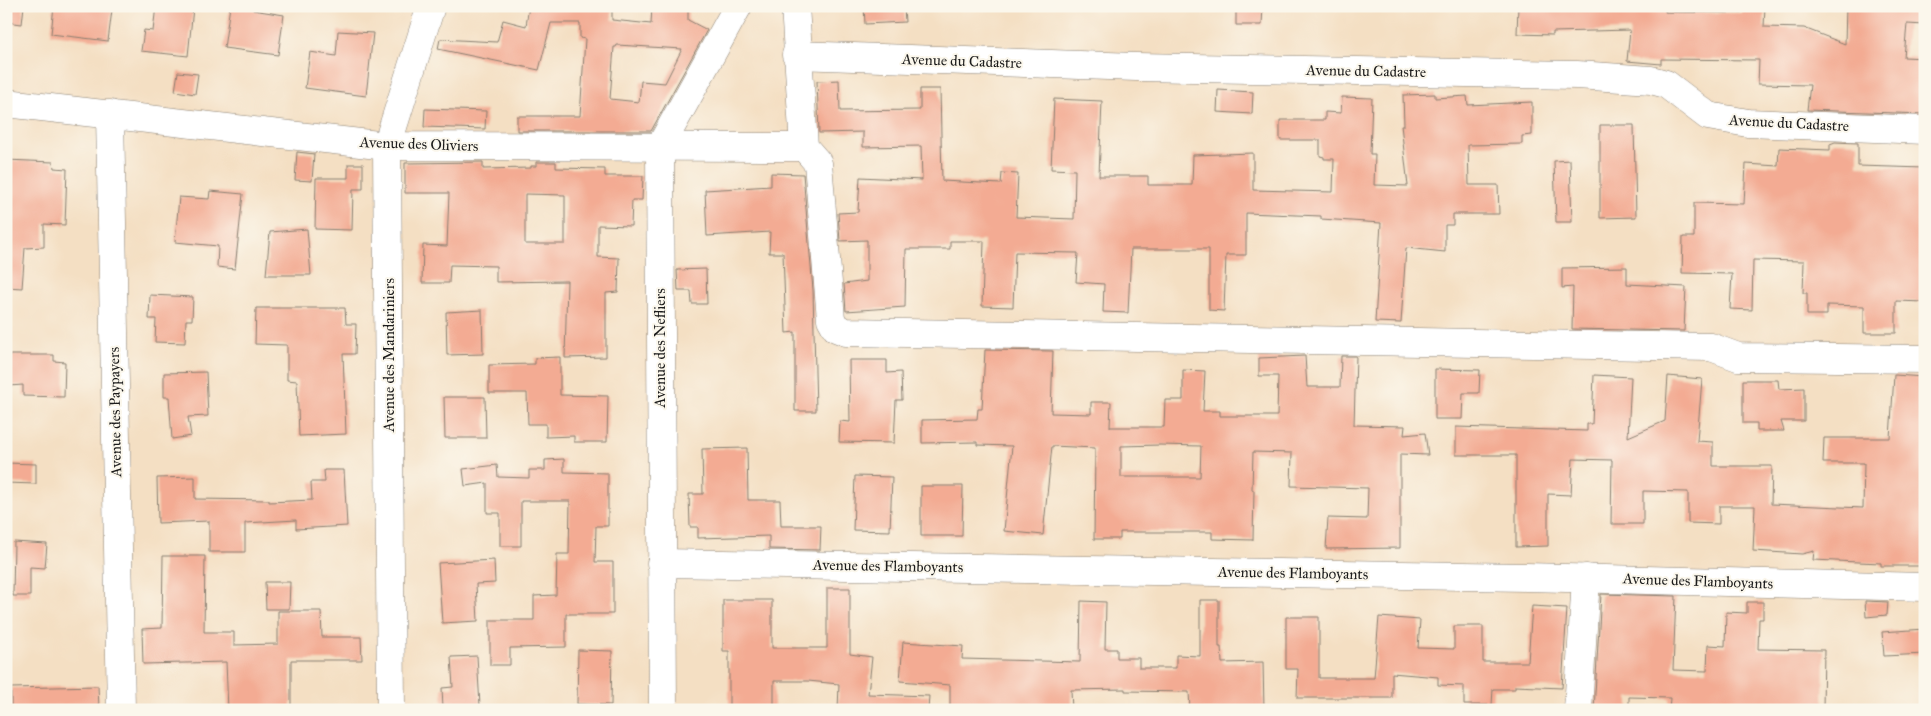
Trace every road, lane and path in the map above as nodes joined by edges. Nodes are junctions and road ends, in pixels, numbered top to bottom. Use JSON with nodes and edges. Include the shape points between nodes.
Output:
{"nodes":[{"id":1,"x":431,"y":6,"type":"edge"},
{"id":2,"x":738,"y":6,"type":"edge"},
{"id":3,"x":795,"y":6,"type":"edge"},
{"id":4,"x":796,"y":55,"type":"junction"},
{"id":5,"x":6,"y":103,"type":"edge"},
{"id":6,"x":110,"y":114,"type":"junction"},
{"id":7,"x":1925,"y":130,"type":"edge"},
{"id":8,"x":387,"y":146,"type":"junction"},
{"id":9,"x":660,"y":147,"type":"junction"},
{"id":10,"x":804,"y":147,"type":"junction"},
{"id":11,"x":1925,"y":359,"type":"edge"},
{"id":12,"x":661,"y":562,"type":"junction"},
{"id":13,"x":1586,"y":578,"type":"junction"},
{"id":14,"x":1925,"y":587,"type":"edge"},
{"id":15,"x":121,"y":710,"type":"edge"},
{"id":16,"x":392,"y":710,"type":"edge"},
{"id":17,"x":663,"y":710,"type":"edge"},
{"id":18,"x":1578,"y":710,"type":"edge"}],
"edges":[{"from":1,"to":8,"type":"street","name":"Avenue des Mandariniers"},
{"from":2,"to":9,"type":"street","name":"Avenue des Nefliers"},
{"from":3,"to":4,"type":"street"},
{"from":4,"to":7,"type":"street","name":"Avenue du Cadastre","via":[[1136,67],[1577,75],[1666,84],[1708,116],[1721,120]]},
{"from":4,"to":10,"type":"street"},
{"from":5,"to":6,"type":"street","name":"Avenue des Oliviers"},
{"from":6,"to":8,"type":"street","name":"Avenue des Oliviers"},
{"from":6,"to":15,"type":"street","name":"Avenue des Paypayers"},
{"from":8,"to":9,"type":"street","name":"Avenue des Oliviers"},
{"from":8,"to":16,"type":"street","name":"Avenue des Mandariniers"},
{"from":9,"to":10,"type":"street","name":"Avenue des Oliviers"},
{"from":9,"to":12,"type":"street","name":"Avenue des Nefliers"},
{"from":10,"to":11,"type":"street","via":[[818,163],[832,319],[836,328],[846,332],[1711,347],[1738,357]]},
{"from":12,"to":13,"type":"street","name":"Avenue des Flamboyants"},
{"from":12,"to":17,"type":"street","name":"Avenue des Nefliers"},
{"from":13,"to":14,"type":"street","name":"Avenue des Flamboyants"},
{"from":13,"to":18,"type":"street"}]}
